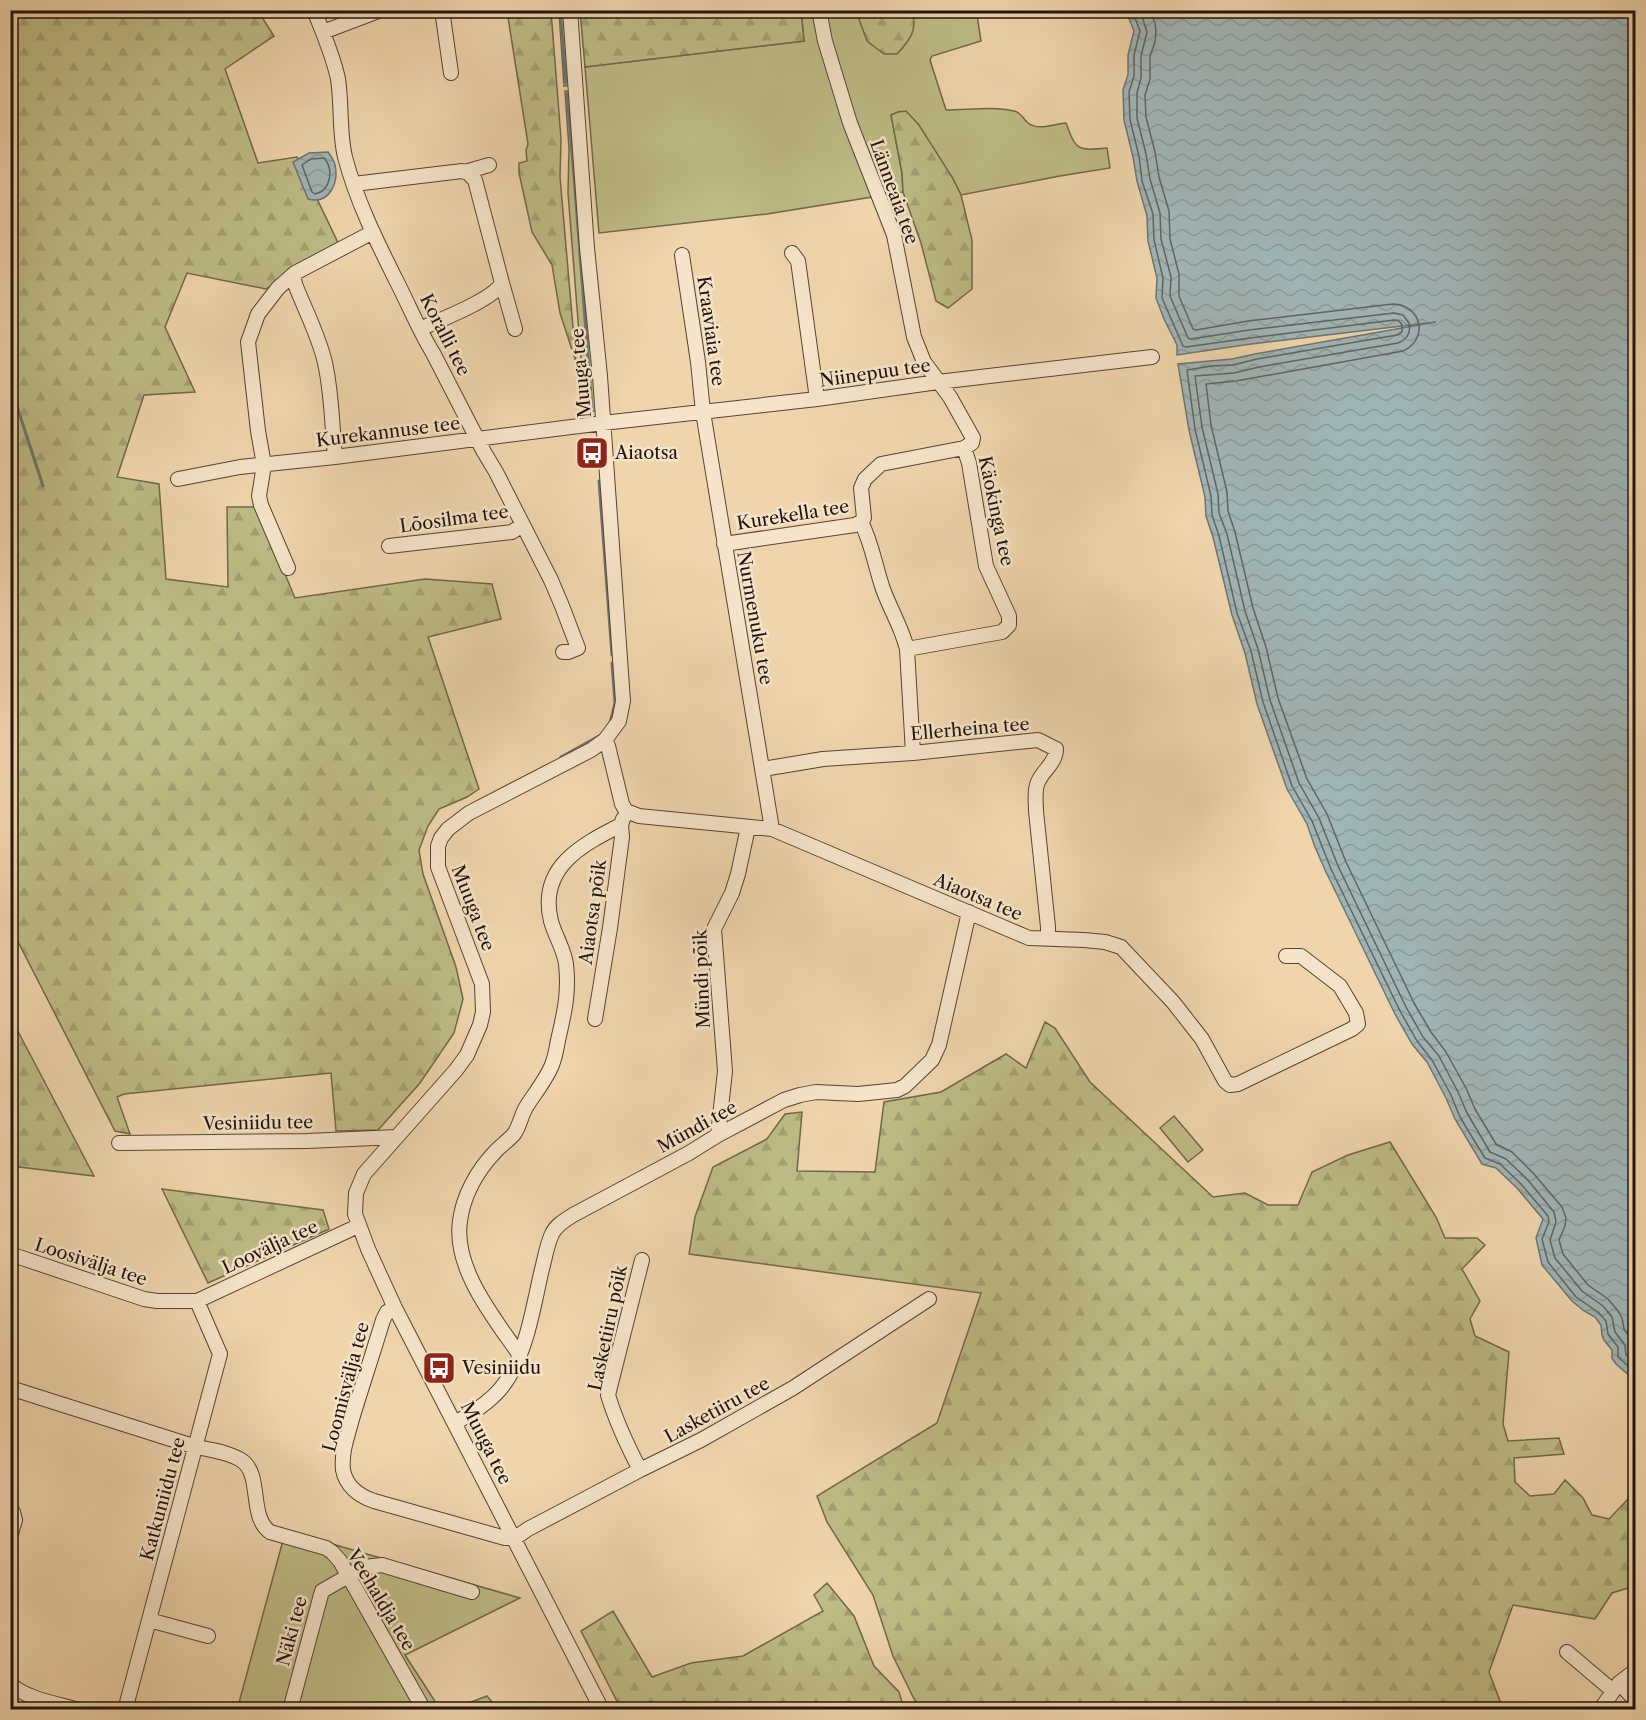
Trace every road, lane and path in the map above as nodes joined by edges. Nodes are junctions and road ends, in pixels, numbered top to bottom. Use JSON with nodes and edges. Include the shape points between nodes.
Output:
{"nodes":[{"id":1,"x":314,"y":10,"type":"edge"},
{"id":2,"x":381,"y":10,"type":"edge"},
{"id":3,"x":442,"y":10,"type":"edge"},
{"id":4,"x":570,"y":10,"type":"edge"},
{"id":5,"x":819,"y":10,"type":"edge"},
{"id":6,"x":323,"y":32,"type":"junction"},
{"id":7,"x":451,"y":73,"type":"dead end"},
{"id":8,"x":489,"y":165,"type":"dead end"},
{"id":9,"x":465,"y":172,"type":"junction"},
{"id":10,"x":354,"y":184,"type":"junction"},
{"id":11,"x":373,"y":232,"type":"junction"},
{"id":12,"x":792,"y":253,"type":"dead end"},
{"id":13,"x":682,"y":255,"type":"dead end"},
{"id":14,"x":292,"y":275,"type":"junction"},
{"id":15,"x":502,"y":283,"type":"junction"},
{"id":16,"x":420,"y":329,"type":"junction"},
{"id":17,"x":515,"y":330,"type":"dead end"},
{"id":18,"x":1152,"y":357,"type":"dead end"},
{"id":19,"x":938,"y":382,"type":"junction"},
{"id":20,"x":817,"y":399,"type":"junction"},
{"id":21,"x":703,"y":412,"type":"junction"},
{"id":22,"x":603,"y":423,"type":"junction"},
{"id":23,"x":477,"y":438,"type":"junction"},
{"id":24,"x":964,"y":448,"type":"junction"},
{"id":25,"x":335,"y":458,"type":"junction"},
{"id":26,"x":264,"y":465,"type":"junction"},
{"id":27,"x":178,"y":479,"type":"dead end"},
{"id":28,"x":861,"y":522,"type":"junction"},
{"id":29,"x":522,"y":525,"type":"junction"},
{"id":30,"x":724,"y":544,"type":"junction"},
{"id":31,"x":389,"y":546,"type":"dead end"},
{"id":32,"x":288,"y":568,"type":"dead end"},
{"id":33,"x":907,"y":649,"type":"junction"},
{"id":34,"x":563,"y":652,"type":"dead end"},
{"id":35,"x":605,"y":740,"type":"junction"},
{"id":36,"x":913,"y":753,"type":"junction"},
{"id":37,"x":763,"y":769,"type":"junction"},
{"id":38,"x":623,"y":818,"type":"junction"},
{"id":39,"x":748,"y":827,"type":"junction"},
{"id":40,"x":771,"y":830,"type":"junction"},
{"id":41,"x":969,"y":912,"type":"junction"},
{"id":42,"x":1048,"y":938,"type":"junction"},
{"id":43,"x":1286,"y":957,"type":"dead end"},
{"id":44,"x":594,"y":1019,"type":"dead end"},
{"id":45,"x":718,"y":1135,"type":"junction"},
{"id":46,"x":397,"y":1137,"type":"junction"},
{"id":47,"x":119,"y":1143,"type":"dead end"},
{"id":48,"x":358,"y":1226,"type":"junction"},
{"id":49,"x":10,"y":1254,"type":"edge"},
{"id":50,"x":642,"y":1260,"type":"dead end"},
{"id":51,"x":929,"y":1299,"type":"dead end"},
{"id":52,"x":197,"y":1301,"type":"junction"},
{"id":53,"x":395,"y":1308,"type":"junction"},
{"id":54,"x":519,"y":1354,"type":"junction"},
{"id":55,"x":10,"y":1388,"type":"edge"},
{"id":56,"x":455,"y":1424,"type":"junction"},
{"id":57,"x":196,"y":1447,"type":"junction"},
{"id":58,"x":640,"y":1470,"type":"junction"},
{"id":59,"x":10,"y":1510,"type":"edge"},
{"id":60,"x":10,"y":1537,"type":"edge"},
{"id":61,"x":515,"y":1538,"type":"junction"},
{"id":62,"x":348,"y":1575,"type":"junction"},
{"id":63,"x":472,"y":1592,"type":"dead end"},
{"id":64,"x":149,"y":1620,"type":"junction"},
{"id":65,"x":208,"y":1636,"type":"dead end"},
{"id":66,"x":1567,"y":1652,"type":"dead end"},
{"id":67,"x":1635,"y":1670,"type":"edge"},
{"id":68,"x":10,"y":1684,"type":"edge"},
{"id":69,"x":1616,"y":1687,"type":"junction"},
{"id":70,"x":1635,"y":1701,"type":"edge"},
{"id":71,"x":80,"y":1710,"type":"edge"},
{"id":72,"x":125,"y":1710,"type":"edge"},
{"id":73,"x":290,"y":1710,"type":"edge"},
{"id":74,"x":424,"y":1710,"type":"edge"},
{"id":75,"x":603,"y":1710,"type":"edge"},
{"id":76,"x":1600,"y":1710,"type":"edge"}],
"edges":[{"from":1,"to":6,"type":"street","name":"Koralli tee"},
{"from":2,"to":6,"type":"street"},
{"from":3,"to":7,"type":"street"},
{"from":4,"to":22,"type":"street","name":"Muuga tee"},
{"from":5,"to":19,"type":"street","name":"Länneaia tee","via":[[850,123],[894,235],[914,337]]},
{"from":6,"to":10,"type":"street","name":"Koralli tee","via":[[338,81],[345,154]]},
{"from":8,"to":9,"type":"street"},
{"from":9,"to":10,"type":"street"},
{"from":9,"to":15,"type":"street","via":[[475,180]]},
{"from":10,"to":11,"type":"street","name":"Koralli tee"},
{"from":11,"to":14,"type":"street"},
{"from":11,"to":16,"type":"street","name":"Koralli tee"},
{"from":12,"to":20,"type":"street","via":[[798,261]]},
{"from":13,"to":21,"type":"street","name":"Kraaviaia tee"},
{"from":14,"to":25,"type":"street","via":[[325,363]]},
{"from":14,"to":26,"type":"street","via":[[258,314],[248,342]]},
{"from":15,"to":16,"type":"street","via":[[495,292]]},
{"from":15,"to":17,"type":"street"},
{"from":16,"to":23,"type":"street","name":"Koralli tee"},
{"from":18,"to":19,"type":"street","name":"Niinepuu tee"},
{"from":19,"to":20,"type":"street","name":"Niinepuu tee"},
{"from":19,"to":24,"type":"street","name":"Käokinga tee","via":[[972,438],[972,443]]},
{"from":20,"to":21,"type":"street","name":"Niinepuu tee"},
{"from":21,"to":22,"type":"street","name":"Niinepuu tee"},
{"from":21,"to":30,"type":"street","name":"Nurmenuku tee"},
{"from":22,"to":23,"type":"street","name":"Kurekannuse tee"},
{"from":22,"to":35,"type":"street","name":"Muuga tee","via":[[623,701],[619,721]]},
{"from":23,"to":25,"type":"street","name":"Kurekannuse tee"},
{"from":23,"to":29,"type":"street","name":"Koralli tee"},
{"from":24,"to":28,"type":"street","name":"Kurekella tee","via":[[881,464],[861,488]]},
{"from":24,"to":33,"type":"street","name":"Käokinga tee","via":[[986,566],[1009,616],[1009,625],[1002,632]]},
{"from":25,"to":26,"type":"street","name":"Kurekannuse tee"},
{"from":26,"to":27,"type":"street","name":"Kurekannuse tee"},
{"from":26,"to":32,"type":"street","via":[[261,505]]},
{"from":28,"to":30,"type":"street","name":"Kurekella tee"},
{"from":28,"to":33,"type":"street"},
{"from":29,"to":31,"type":"street","name":"Lõosilma tee","via":[[512,532]]},
{"from":29,"to":34,"type":"street","name":"Koralli tee","via":[[575,638],[578,648]]},
{"from":30,"to":37,"type":"street","name":"Nurmenuku tee"},
{"from":33,"to":36,"type":"street"},
{"from":35,"to":38,"type":"street"},
{"from":35,"to":46,"type":"street","name":"Muuga tee","via":[[469,813],[441,838],[438,867],[482,984],[483,1012],[467,1055]]},
{"from":36,"to":37,"type":"street","name":"Ellerheina tee","via":[[822,759]]},
{"from":36,"to":42,"type":"street","name":"Ellerheina tee","via":[[1038,740],[1056,749],[1055,759],[1037,783],[1036,795]]},
{"from":37,"to":40,"type":"street","name":"Nurmenuku tee"},
{"from":38,"to":39,"type":"street","name":"Aiaotsa tee","via":[[639,816]]},
{"from":38,"to":44,"type":"street","name":"Aiaotsa põik"},
{"from":38,"to":54,"type":"street","via":[[576,850],[553,877],[549,907],[566,962],[567,997],[553,1063],[515,1132],[486,1161],[470,1188],[460,1220],[461,1254],[474,1285]]},
{"from":39,"to":40,"type":"street","name":"Aiaotsa tee"},
{"from":39,"to":45,"type":"street","name":"Mündi põik","via":[[732,893],[714,928],[725,1071]]},
{"from":40,"to":41,"type":"street","name":"Aiaotsa tee"},
{"from":41,"to":42,"type":"street","name":"Aiaotsa tee","via":[[1029,938]]},
{"from":41,"to":45,"type":"street","name":"Mündi tee","via":[[939,1045],[932,1060],[905,1086],[858,1094],[800,1095]]},
{"from":42,"to":43,"type":"street","name":"Aiaotsa tee","via":[[1105,942],[1121,947],[1173,1002],[1230,1085],[1358,1024],[1340,986],[1301,956]]},
{"from":45,"to":54,"type":"street","name":"Mündi tee","via":[[556,1227]]},
{"from":46,"to":47,"type":"street","name":"Vesiniidu tee"},
{"from":46,"to":48,"type":"street","name":"Muuga tee","via":[[358,1185]]},
{"from":48,"to":52,"type":"street","name":"Loovälja tee"},
{"from":48,"to":53,"type":"street","name":"Muuga tee"},
{"from":49,"to":52,"type":"street","name":"Loosivälja tee","via":[[144,1299]]},
{"from":50,"to":58,"type":"street","name":"Lasketiiru põik","via":[[608,1395]]},
{"from":51,"to":58,"type":"street","name":"Lasketiiru tee","via":[[793,1388]]},
{"from":52,"to":57,"type":"street","name":"Katkuniidu tee","via":[[220,1354]]},
{"from":53,"to":56,"type":"street","name":"Muuga tee"},
{"from":53,"to":61,"type":"street","name":"Loomisvälja tee","via":[[383,1320],[352,1420],[343,1454],[347,1480],[363,1497],[374,1501]]},
{"from":54,"to":56,"type":"street","name":"Mündi tee","via":[[500,1390]]},
{"from":55,"to":57,"type":"street"},
{"from":56,"to":61,"type":"street","name":"Muuga tee"},
{"from":57,"to":62,"type":"street","name":"Veehaldja tee","via":[[244,1461],[251,1473],[264,1528],[326,1548]]},
{"from":57,"to":64,"type":"street","name":"Katkuniidu tee"},
{"from":58,"to":61,"type":"street","name":"Lasketiiru tee"},
{"from":59,"to":60,"type":"street","via":[[15,1520]]},
{"from":61,"to":75,"type":"street","name":"Muuga tee"},
{"from":62,"to":63,"type":"street","name":"Näki tee","via":[[364,1567],[382,1565]]},
{"from":62,"to":73,"type":"street","name":"Näki tee","via":[[322,1591]]},
{"from":62,"to":74,"type":"street","name":"Veehaldja tee"},
{"from":64,"to":65,"type":"street"},
{"from":64,"to":72,"type":"street","name":"Katkuniidu tee"},
{"from":66,"to":69,"type":"street"},
{"from":67,"to":69,"type":"street"},
{"from":68,"to":71,"type":"street","via":[[31,1696]]},
{"from":69,"to":70,"type":"street"},
{"from":69,"to":76,"type":"street"}]}
